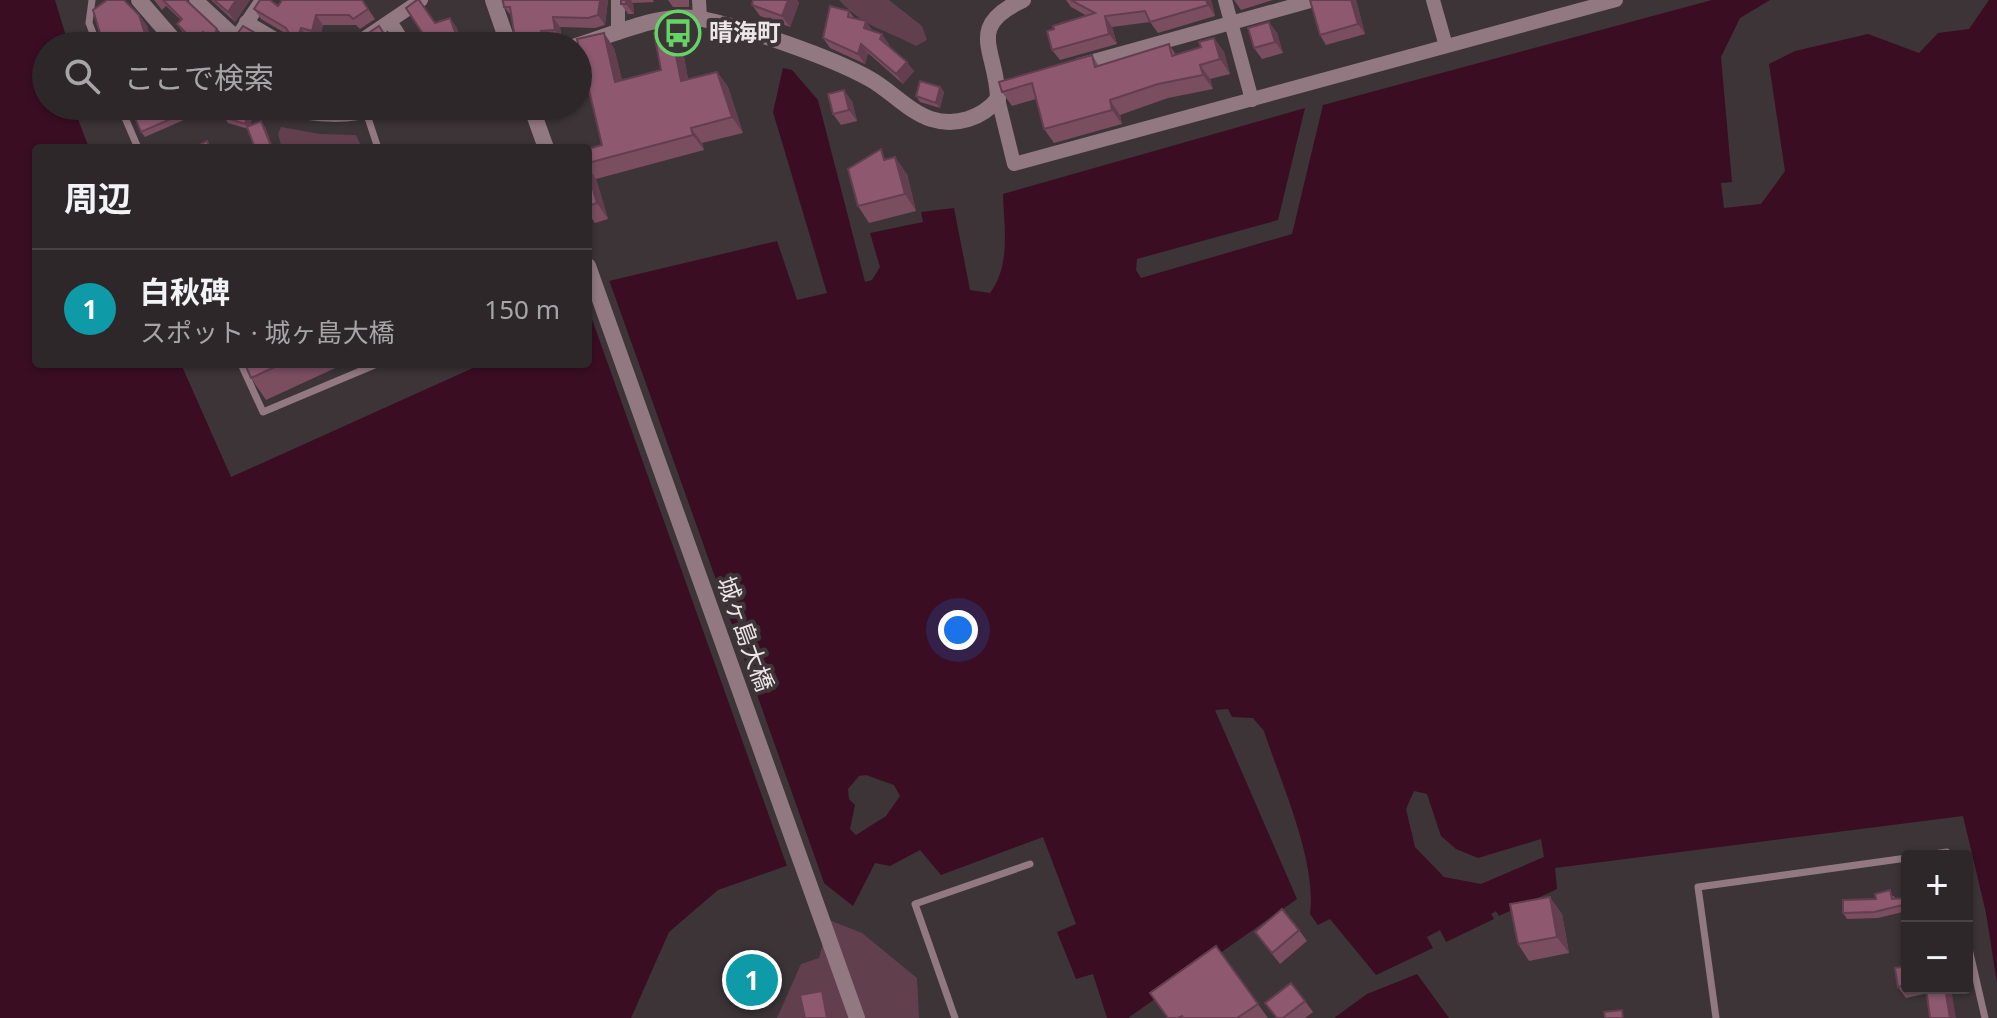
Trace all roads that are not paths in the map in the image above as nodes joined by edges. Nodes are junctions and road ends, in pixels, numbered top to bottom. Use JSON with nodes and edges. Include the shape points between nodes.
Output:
{"nodes":[{"id":1,"x":92,"y":0,"type":"edge"},
{"id":2,"x":139,"y":0,"type":"edge"},
{"id":3,"x":196,"y":0,"type":"edge"},
{"id":4,"x":262,"y":0,"type":"edge"},
{"id":5,"x":421,"y":0,"type":"edge"},
{"id":6,"x":493,"y":0,"type":"edge"},
{"id":7,"x":618,"y":0,"type":"edge"},
{"id":8,"x":699,"y":0,"type":"edge"},
{"id":9,"x":1023,"y":0,"type":"edge"},
{"id":10,"x":1225,"y":0,"type":"edge"},
{"id":11,"x":1314,"y":0,"type":"edge"},
{"id":12,"x":1433,"y":0,"type":"edge"},
{"id":13,"x":1613,"y":0,"type":"edge"},
{"id":14,"x":700,"y":18,"type":"junction"},
{"id":15,"x":246,"y":22,"type":"junction"},
{"id":16,"x":1230,"y":22,"type":"junction"},
{"id":17,"x":391,"y":23,"type":"junction"},
{"id":18,"x":93,"y":32,"type":"edge"},
{"id":19,"x":167,"y":32,"type":"edge"},
{"id":20,"x":225,"y":32,"type":"edge"},
{"id":21,"x":240,"y":32,"type":"edge"},
{"id":22,"x":263,"y":32,"type":"edge"},
{"id":23,"x":376,"y":32,"type":"edge"},
{"id":24,"x":397,"y":32,"type":"edge"},
{"id":25,"x":504,"y":32,"type":"edge"},
{"id":26,"x":618,"y":33,"type":"junction"},
{"id":27,"x":592,"y":41,"type":"edge"},
{"id":28,"x":1446,"y":46,"type":"junction"},
{"id":29,"x":1070,"y":67,"type":"edge"},
{"id":30,"x":1003,"y":90,"type":"junction"},
{"id":31,"x":1252,"y":100,"type":"junction"},
{"id":32,"x":126,"y":120,"type":"edge"},
{"id":33,"x":375,"y":120,"type":"edge"},
{"id":34,"x":536,"y":120,"type":"edge"},
{"id":35,"x":136,"y":144,"type":"edge"},
{"id":36,"x":378,"y":144,"type":"edge"},
{"id":37,"x":545,"y":144,"type":"edge"},
{"id":38,"x":592,"y":277,"type":"edge"},
{"id":39,"x":243,"y":368,"type":"edge"},
{"id":40,"x":368,"y":368,"type":"edge"},
{"id":41,"x":1901,"y":859,"type":"edge"},
{"id":42,"x":1030,"y":864,"type":"dead end"},
{"id":43,"x":1973,"y":966,"type":"edge"},
{"id":44,"x":857,"y":1018,"type":"edge"},
{"id":45,"x":955,"y":1018,"type":"edge"},
{"id":46,"x":1716,"y":1018,"type":"edge"},
{"id":47,"x":1985,"y":1018,"type":"edge"}],
"edges":[{"from":1,"to":18,"type":"lane"},
{"from":2,"to":19,"type":"street"},
{"from":3,"to":20,"type":"street"},
{"from":4,"to":15,"type":"street"},
{"from":5,"to":17,"type":"street"},
{"from":6,"to":25,"type":"street"},
{"from":7,"to":26,"type":"street"},
{"from":8,"to":14,"type":"street"},
{"from":9,"to":30,"type":"street","via":[[997,14],[988,30]]},
{"from":10,"to":16,"type":"street"},
{"from":11,"to":16,"type":"street"},
{"from":12,"to":28,"type":"street"},
{"from":13,"to":28,"type":"street"},
{"from":14,"to":26,"type":"street"},
{"from":14,"to":30,"type":"street","via":[[866,77],[932,119],[965,120],[982,114]]},
{"from":15,"to":21,"type":"street"},
{"from":15,"to":22,"type":"street"},
{"from":16,"to":29,"type":"street"},
{"from":16,"to":31,"type":"street"},
{"from":17,"to":23,"type":"street"},
{"from":17,"to":24,"type":"street"},
{"from":26,"to":27,"type":"street"},
{"from":28,"to":31,"type":"street"},
{"from":30,"to":31,"type":"street","via":[[1014,164]]},
{"from":32,"to":35,"type":"lane"},
{"from":33,"to":36,"type":"lane"},
{"from":34,"to":37,"type":"street"},
{"from":38,"to":44,"type":"street","name":"城ヶ島大橋"},
{"from":39,"to":40,"type":"lane","via":[[263,412]]},
{"from":41,"to":46,"type":"lane","via":[[1698,887]]},
{"from":42,"to":45,"type":"lane","via":[[915,904]]},
{"from":43,"to":47,"type":"lane"}]}
